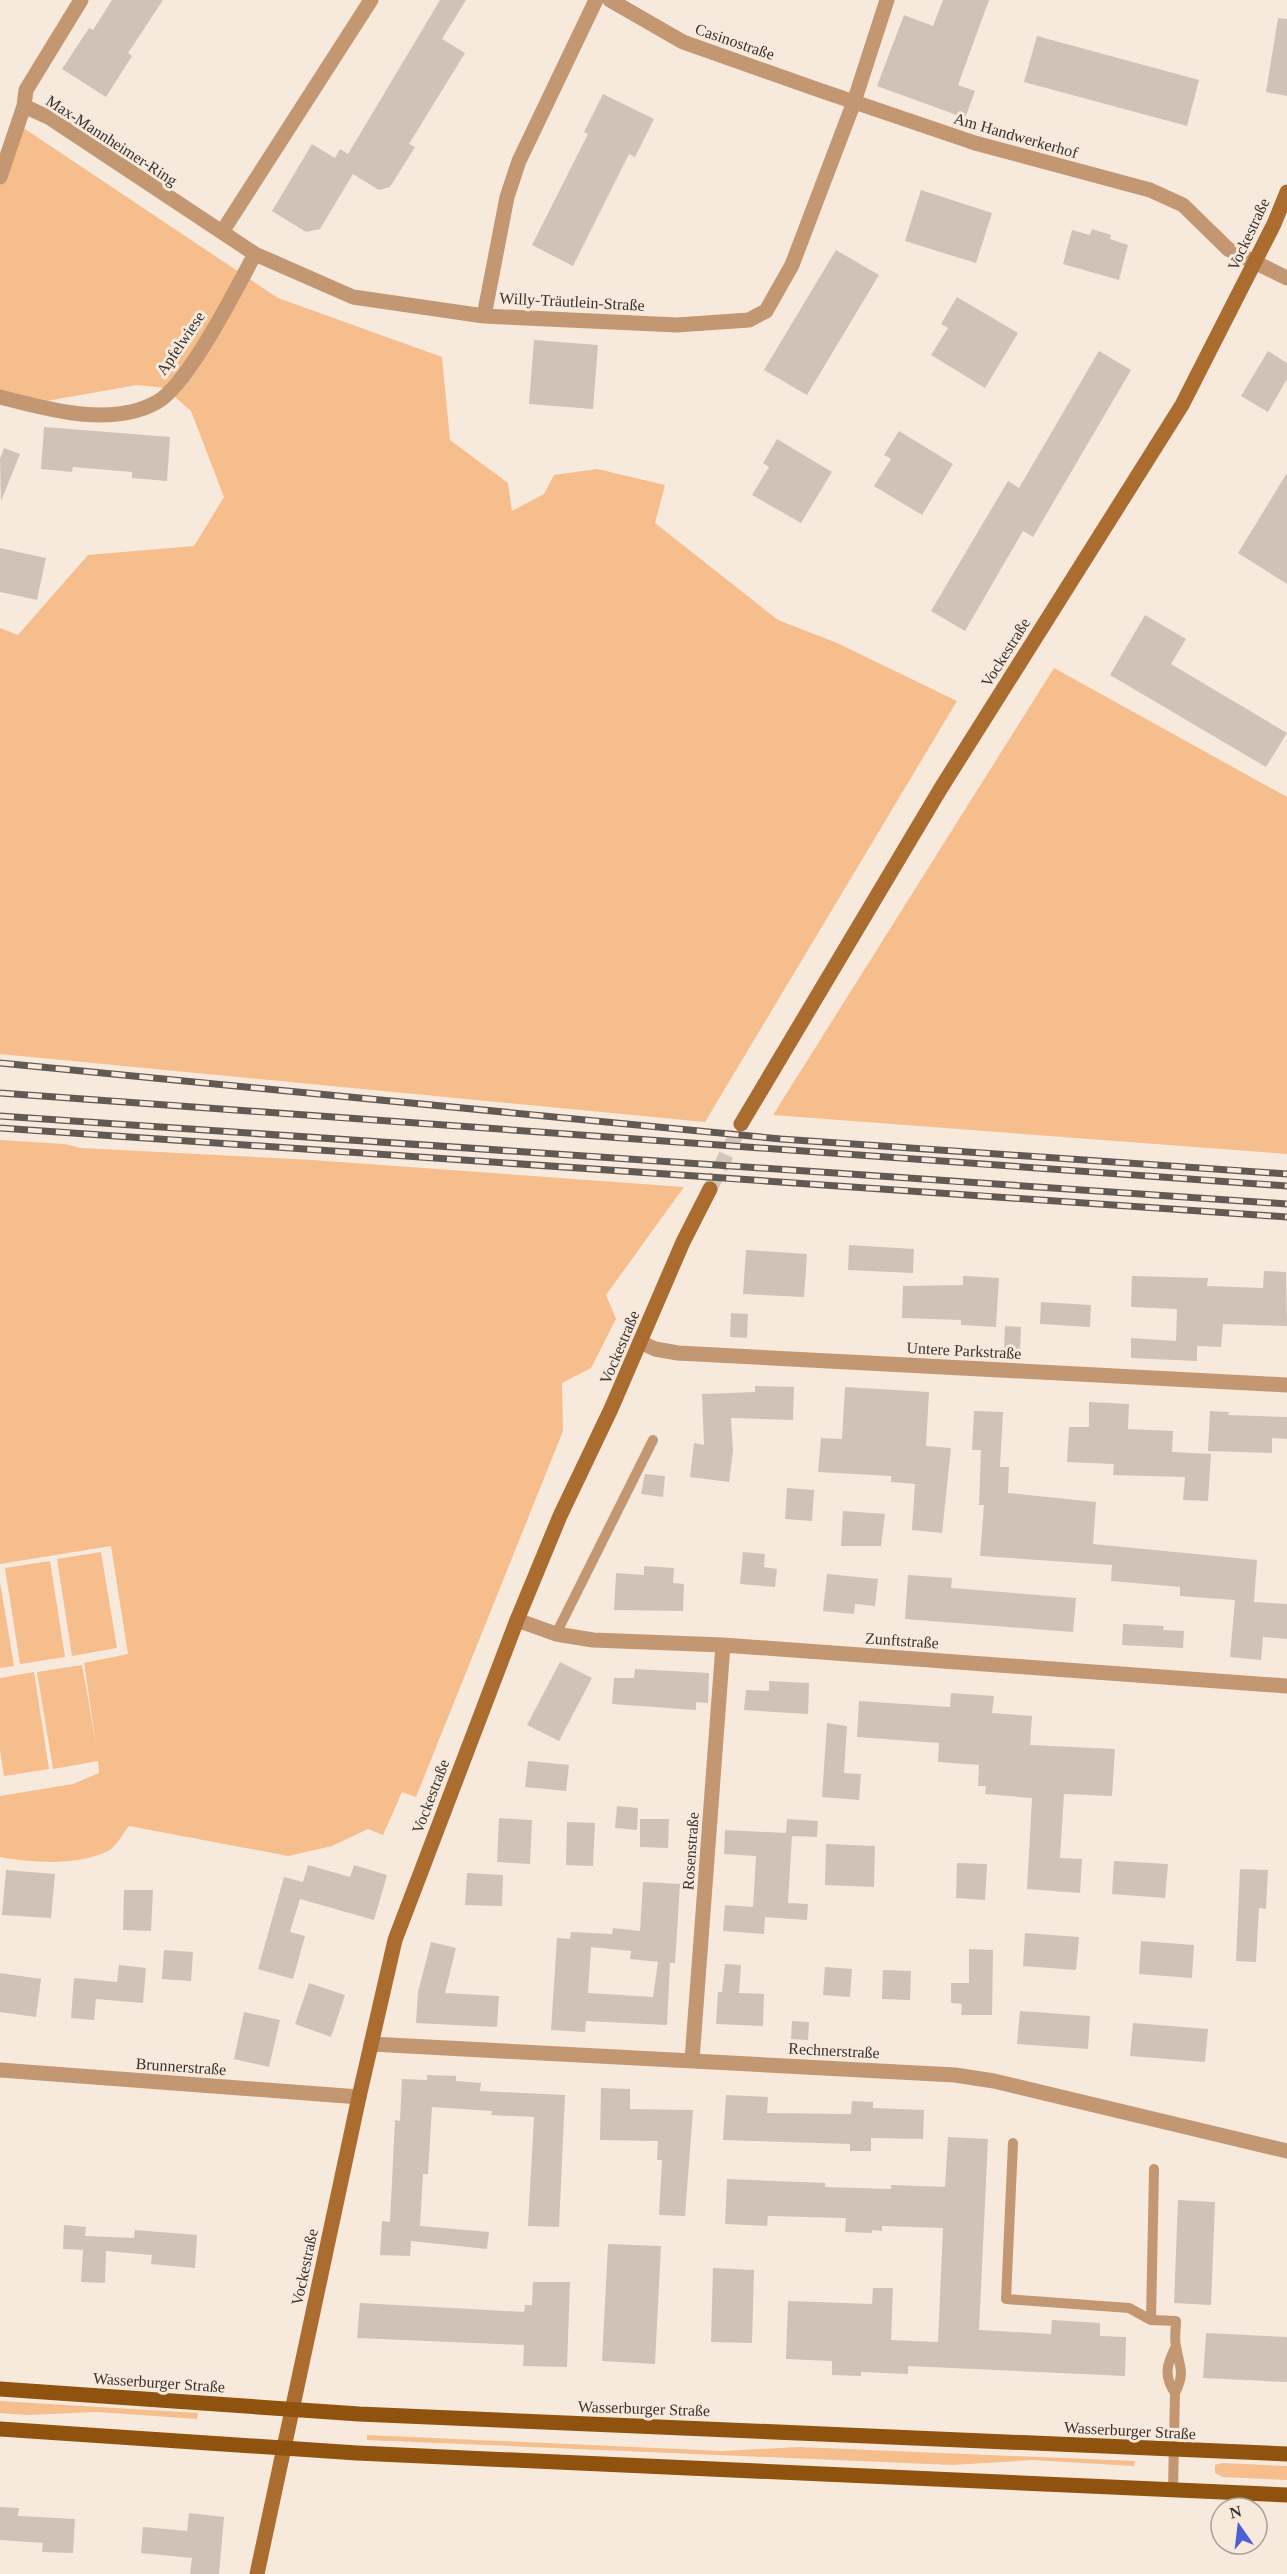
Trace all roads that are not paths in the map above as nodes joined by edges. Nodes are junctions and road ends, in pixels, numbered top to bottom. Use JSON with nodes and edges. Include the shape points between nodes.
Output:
{"nodes":[{"id":1,"x":81,"y":0,"type":"edge"},
{"id":2,"x":370,"y":0,"type":"edge"},
{"id":3,"x":596,"y":0,"type":"edge"},
{"id":4,"x":609,"y":0,"type":"edge"},
{"id":5,"x":887,"y":0,"type":"edge"},
{"id":6,"x":854,"y":102,"type":"junction"},
{"id":7,"x":24,"y":106,"type":"junction"},
{"id":8,"x":0,"y":177,"type":"edge"},
{"id":9,"x":1287,"y":192,"type":"edge"},
{"id":10,"x":222,"y":232,"type":"junction"},
{"id":11,"x":255,"y":254,"type":"junction"},
{"id":12,"x":1254,"y":262,"type":"junction"},
{"id":13,"x":1287,"y":278,"type":"edge"},
{"id":14,"x":484,"y":316,"type":"junction"},
{"id":15,"x":0,"y":397,"type":"edge"},
{"id":16,"x":741,"y":1124,"type":"tunnel mouth"},
{"id":17,"x":710,"y":1189,"type":"tunnel mouth"},
{"id":18,"x":640,"y":1342,"type":"junction"},
{"id":19,"x":1287,"y":1385,"type":"edge"},
{"id":20,"x":653,"y":1440,"type":"dead end"},
{"id":21,"x":517,"y":1620,"type":"junction"},
{"id":22,"x":556,"y":1634,"type":"junction"},
{"id":23,"x":723,"y":1645,"type":"junction"},
{"id":24,"x":1287,"y":1686,"type":"edge"},
{"id":25,"x":371,"y":2044,"type":"junction"},
{"id":26,"x":692,"y":2060,"type":"junction"},
{"id":27,"x":0,"y":2070,"type":"edge"},
{"id":28,"x":359,"y":2097,"type":"junction"},
{"id":29,"x":1013,"y":2143,"type":"dead end"},
{"id":30,"x":1287,"y":2151,"type":"edge"},
{"id":31,"x":1154,"y":2169,"type":"dead end"},
{"id":32,"x":1151,"y":2320,"type":"junction"},
{"id":33,"x":0,"y":2389,"type":"edge"},
{"id":34,"x":292,"y":2409,"type":"junction"},
{"id":35,"x":0,"y":2429,"type":"edge"},
{"id":36,"x":284,"y":2448,"type":"junction"},
{"id":37,"x":1174,"y":2450,"type":"junction"},
{"id":38,"x":1287,"y":2454,"type":"edge"},
{"id":39,"x":1173,"y":2490,"type":"junction"},
{"id":40,"x":1287,"y":2495,"type":"edge"},
{"id":41,"x":258,"y":2574,"type":"edge"}],
"edges":[{"from":1,"to":7,"type":"street","name":"Max-Mannheimer-Ring","via":[[26,90]]},
{"from":2,"to":10,"type":"street"},
{"from":3,"to":14,"type":"street","name":"Willy-Träutlein-Straße","via":[[519,161],[507,197]]},
{"from":4,"to":6,"type":"street","name":"Casinostraße","via":[[683,42]]},
{"from":5,"to":6,"type":"street"},
{"from":6,"to":12,"type":"street","name":"Am Handwerkerhof","via":[[1015,155],[1150,189],[1183,205],[1219,242]]},
{"from":6,"to":14,"type":"street","name":"Willy-Träutlein-Straße","via":[[792,265],[766,311],[749,320],[677,325]]},
{"from":7,"to":8,"type":"street"},
{"from":7,"to":10,"type":"street","name":"Max-Mannheimer-Ring","via":[[50,118]]},
{"from":9,"to":12,"type":"main road","name":"Vockestraße"},
{"from":10,"to":11,"type":"street","name":"Max-Mannheimer-Ring"},
{"from":11,"to":14,"type":"street","name":"Max-Mannheimer-Ring","via":[[353,297]]},
{"from":11,"to":15,"type":"street","name":"Apfelwiese","via":[[196,357],[157,403],[107,414],[63,411]]},
{"from":12,"to":13,"type":"street","name":"Am Handwerkerhof"},
{"from":12,"to":16,"type":"main road","name":"Vockestraße","via":[[1182,405],[941,788]]},
{"from":17,"to":18,"type":"main road","name":"Vockestraße"},
{"from":18,"to":19,"type":"street","name":"Untere Parkstraße","via":[[678,1353]]},
{"from":18,"to":21,"type":"main road","name":"Vockestraße"},
{"from":20,"to":22,"type":"lane"},
{"from":21,"to":22,"type":"street","name":"Zunftstraße"},
{"from":21,"to":25,"type":"main road","name":"Vockestraße","via":[[409,1899],[395,1940]]},
{"from":22,"to":23,"type":"street","name":"Zunftstraße","via":[[593,1640]]},
{"from":23,"to":24,"type":"street","name":"Zunftstraße"},
{"from":23,"to":26,"type":"street","name":"Rosenstraße"},
{"from":25,"to":26,"type":"street","name":"Rechnerstraße"},
{"from":25,"to":28,"type":"main road","name":"Vockestraße"},
{"from":26,"to":30,"type":"street","name":"Rechnerstraße","via":[[955,2075]]},
{"from":27,"to":28,"type":"street","name":"Brunnerstraße"},
{"from":28,"to":34,"type":"main road","name":"Vockestraße"},
{"from":29,"to":32,"type":"lane","via":[[1006,2299],[1130,2308]]},
{"from":31,"to":32,"type":"lane"},
{"from":32,"to":37,"type":"lane","via":[[1176,2321],[1176,2346],[1182,2364],[1181,2381],[1174,2392]]},
{"from":33,"to":34,"type":"main road","name":"Wasserburger Straße"},
{"from":34,"to":36,"type":"main road","name":"Vockestraße"},
{"from":34,"to":37,"type":"main road","name":"Wasserburger Straße"},
{"from":35,"to":36,"type":"main road"},
{"from":36,"to":39,"type":"main road"},
{"from":36,"to":41,"type":"main road","name":"Vockestraße"},
{"from":37,"to":38,"type":"main road","name":"Wasserburger Straße"},
{"from":37,"to":39,"type":"lane"},
{"from":39,"to":40,"type":"main road"}]}
